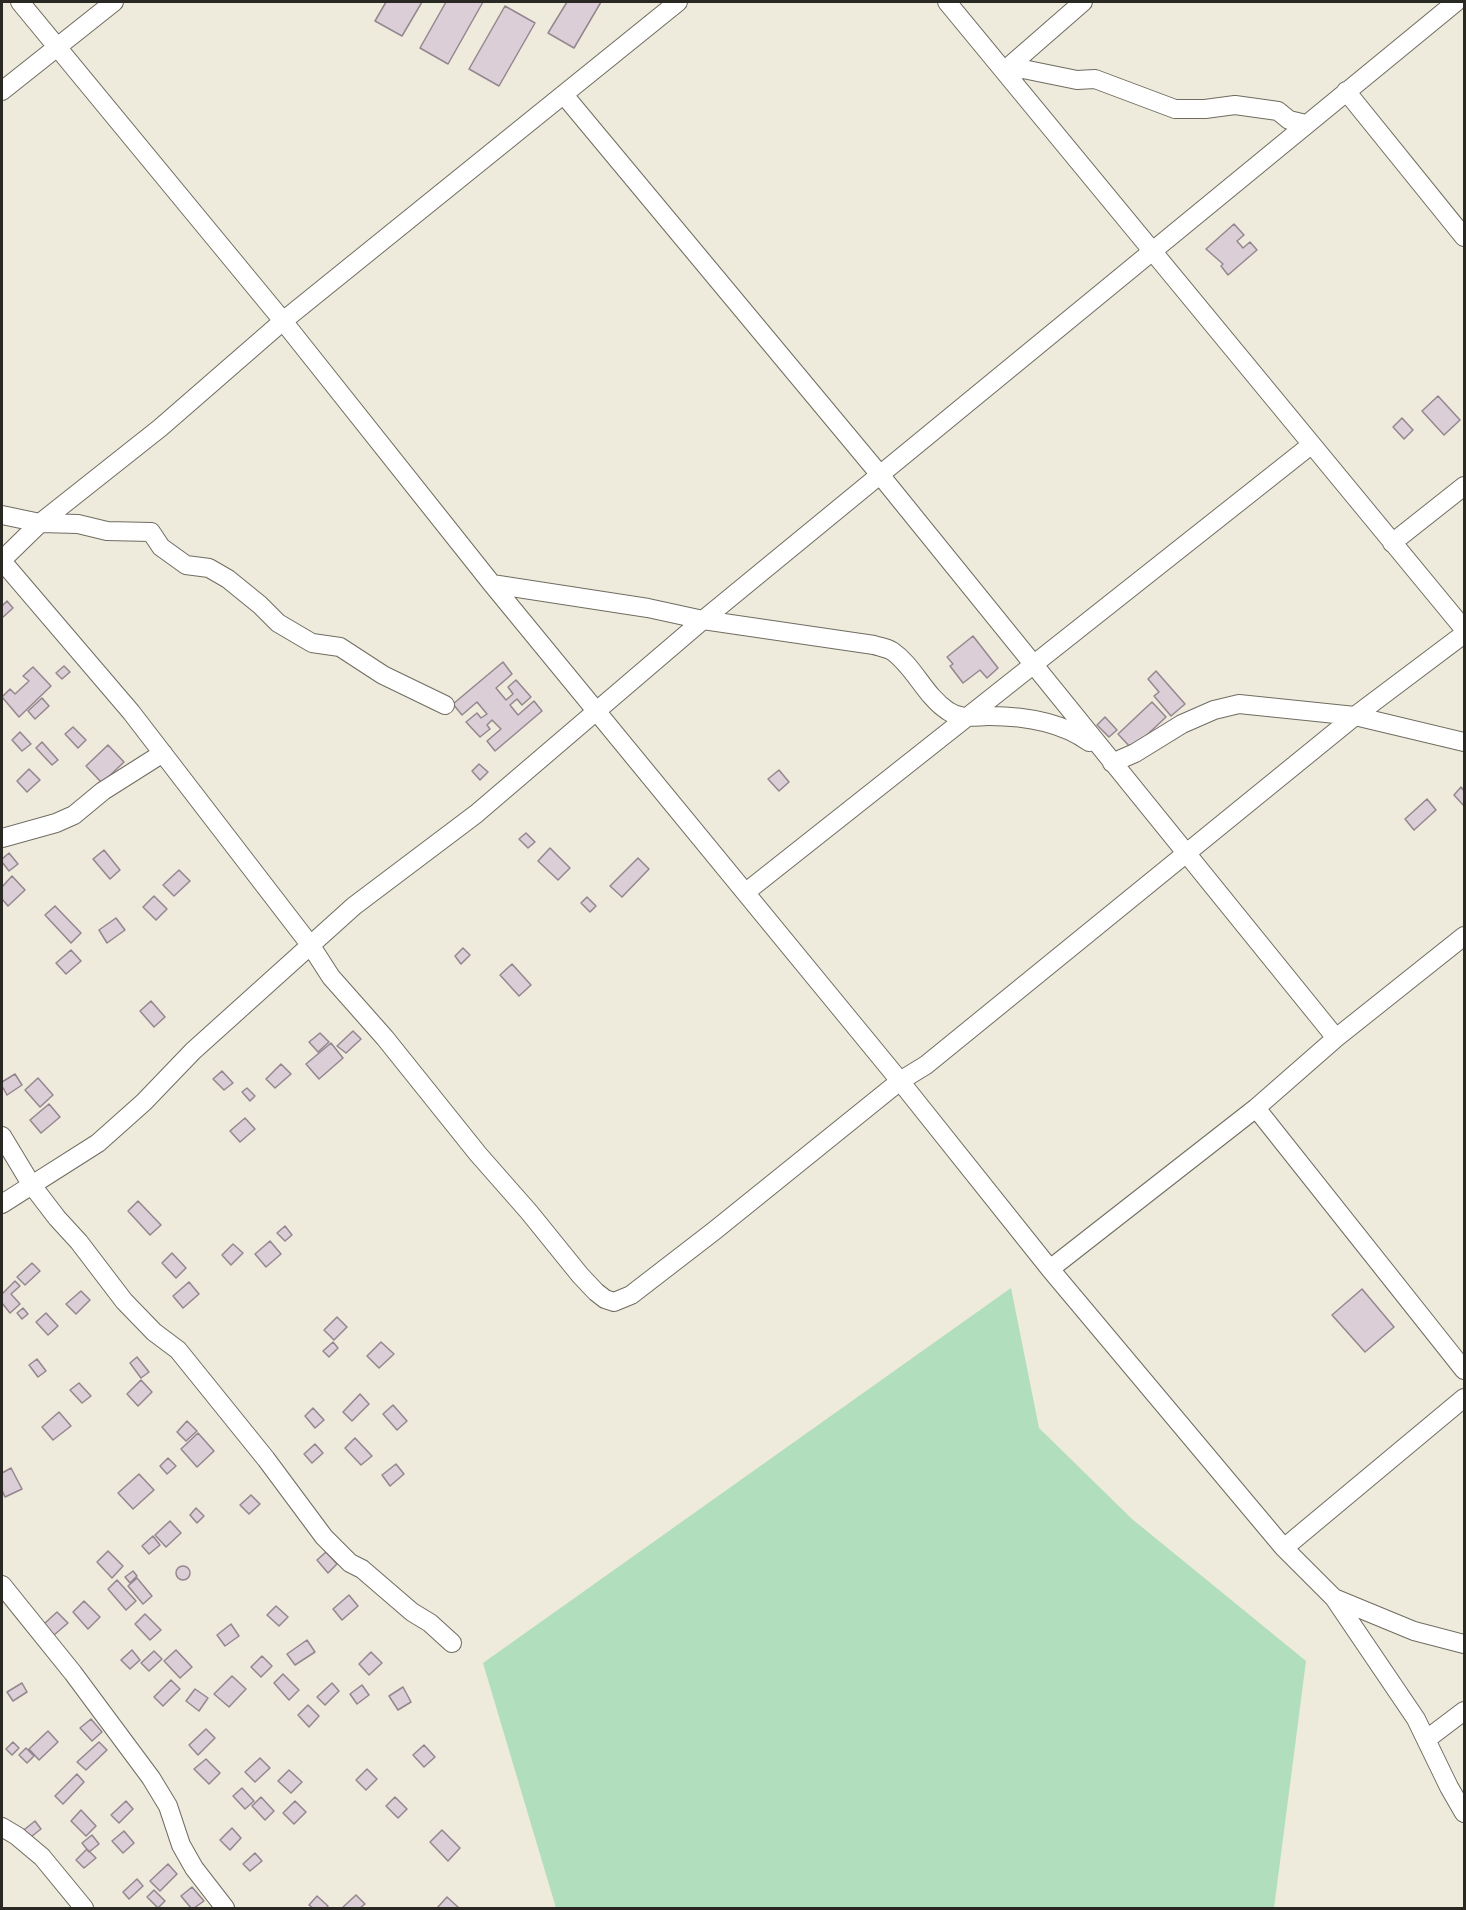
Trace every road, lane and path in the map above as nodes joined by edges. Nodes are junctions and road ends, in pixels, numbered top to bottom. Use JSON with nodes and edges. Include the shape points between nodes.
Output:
{"nodes":[{"id":1,"x":20,"y":2,"type":"edge"},
{"id":2,"x":114,"y":2,"type":"edge"},
{"id":3,"x":678,"y":2,"type":"edge"},
{"id":4,"x":947,"y":2,"type":"edge"},
{"id":5,"x":1083,"y":2,"type":"edge"},
{"id":6,"x":1456,"y":2,"type":"edge"},
{"id":7,"x":56,"y":47,"type":"junction"},
{"id":8,"x":1005,"y":70,"type":"junction"},
{"id":9,"x":2,"y":91,"type":"edge"},
{"id":10,"x":1346,"y":91,"type":"junction"},
{"id":11,"x":564,"y":95,"type":"junction"},
{"id":12,"x":1306,"y":124,"type":"junction"},
{"id":13,"x":1464,"y":237,"type":"edge"},
{"id":14,"x":1152,"y":250,"type":"junction"},
{"id":15,"x":283,"y":321,"type":"junction"},
{"id":16,"x":1311,"y":445,"type":"junction"},
{"id":17,"x":880,"y":476,"type":"junction"},
{"id":18,"x":1464,"y":486,"type":"edge"},
{"id":19,"x":2,"y":515,"type":"edge"},
{"id":20,"x":40,"y":523,"type":"junction"},
{"id":21,"x":1392,"y":543,"type":"junction"},
{"id":22,"x":2,"y":561,"type":"edge"},
{"id":23,"x":492,"y":584,"type":"junction"},
{"id":24,"x":703,"y":620,"type":"junction"},
{"id":25,"x":1464,"y":632,"type":"edge"},
{"id":26,"x":1032,"y":664,"type":"junction"},
{"id":27,"x":445,"y":705,"type":"dead end"},
{"id":28,"x":596,"y":712,"type":"junction"},
{"id":29,"x":1355,"y":716,"type":"junction"},
{"id":30,"x":967,"y":718,"type":"junction"},
{"id":31,"x":1464,"y":742,"type":"edge"},
{"id":32,"x":163,"y":753,"type":"junction"},
{"id":33,"x":1108,"y":757,"type":"junction"},
{"id":34,"x":2,"y":838,"type":"edge"},
{"id":35,"x":1186,"y":852,"type":"junction"},
{"id":36,"x":746,"y":892,"type":"junction"},
{"id":37,"x":1464,"y":936,"type":"edge"},
{"id":38,"x":311,"y":946,"type":"junction"},
{"id":39,"x":1336,"y":1038,"type":"junction"},
{"id":40,"x":900,"y":1081,"type":"junction"},
{"id":41,"x":1256,"y":1108,"type":"junction"},
{"id":42,"x":2,"y":1136,"type":"edge"},
{"id":43,"x":31,"y":1184,"type":"junction"},
{"id":44,"x":2,"y":1204,"type":"edge"},
{"id":45,"x":1050,"y":1269,"type":"junction"},
{"id":46,"x":1464,"y":1370,"type":"edge"},
{"id":47,"x":1464,"y":1398,"type":"edge"},
{"id":48,"x":1284,"y":1548,"type":"junction"},
{"id":49,"x":2,"y":1585,"type":"edge"},
{"id":50,"x":1334,"y":1599,"type":"junction"},
{"id":51,"x":452,"y":1642,"type":"dead end"},
{"id":52,"x":1464,"y":1644,"type":"edge"},
{"id":53,"x":1464,"y":1711,"type":"edge"},
{"id":54,"x":1427,"y":1739,"type":"junction"},
{"id":55,"x":1464,"y":1813,"type":"edge"},
{"id":56,"x":2,"y":1827,"type":"edge"},
{"id":57,"x":84,"y":1908,"type":"edge"},
{"id":58,"x":225,"y":1908,"type":"edge"}],
"edges":[{"from":1,"to":7,"type":"street"},
{"from":2,"to":7,"type":"street"},
{"from":3,"to":11,"type":"street"},
{"from":4,"to":8,"type":"street"},
{"from":5,"to":8,"type":"street"},
{"from":6,"to":10,"type":"street"},
{"from":7,"to":9,"type":"street"},
{"from":7,"to":15,"type":"street"},
{"from":8,"to":12,"type":"street","via":[[1095,79],[1174,109],[1235,105],[1278,111],[1289,120]]},
{"from":8,"to":14,"type":"street"},
{"from":10,"to":12,"type":"street"},
{"from":10,"to":13,"type":"street"},
{"from":11,"to":15,"type":"street"},
{"from":11,"to":17,"type":"street"},
{"from":12,"to":14,"type":"street"},
{"from":14,"to":16,"type":"street"},
{"from":14,"to":17,"type":"street"},
{"from":15,"to":20,"type":"street","via":[[160,428]]},
{"from":15,"to":23,"type":"street"},
{"from":16,"to":21,"type":"street"},
{"from":16,"to":26,"type":"street"},
{"from":17,"to":24,"type":"street"},
{"from":17,"to":26,"type":"street"},
{"from":18,"to":21,"type":"street"},
{"from":19,"to":20,"type":"street"},
{"from":20,"to":22,"type":"street"},
{"from":20,"to":27,"type":"street","via":[[151,532],[161,547],[186,565],[209,568],[228,579],[278,623],[312,643],[340,647],[366,666]]},
{"from":21,"to":25,"type":"street"},
{"from":22,"to":32,"type":"street"},
{"from":23,"to":24,"type":"street"},
{"from":23,"to":28,"type":"street"},
{"from":24,"to":28,"type":"street"},
{"from":24,"to":30,"type":"street","via":[[890,650],[949,712]]},
{"from":25,"to":29,"type":"street"},
{"from":26,"to":30,"type":"street"},
{"from":26,"to":33,"type":"street"},
{"from":28,"to":36,"type":"street"},
{"from":28,"to":38,"type":"street","via":[[476,814],[354,906]]},
{"from":29,"to":31,"type":"street"},
{"from":29,"to":33,"type":"street","via":[[1239,704],[1182,724],[1135,753]]},
{"from":29,"to":35,"type":"street"},
{"from":30,"to":33,"type":"street","via":[[1048,721],[1076,732]]},
{"from":30,"to":36,"type":"street"},
{"from":32,"to":34,"type":"street","via":[[103,791],[74,815]]},
{"from":32,"to":38,"type":"street"},
{"from":33,"to":35,"type":"street"},
{"from":35,"to":39,"type":"street"},
{"from":35,"to":40,"type":"street","via":[[926,1065]]},
{"from":36,"to":40,"type":"street"},
{"from":37,"to":39,"type":"street"},
{"from":38,"to":40,"type":"street","via":[[331,977],[580,1275],[596,1292],[614,1302],[631,1295],[714,1231]]},
{"from":38,"to":43,"type":"street","via":[[193,1051],[98,1143]]},
{"from":39,"to":41,"type":"street"},
{"from":40,"to":45,"type":"street"},
{"from":41,"to":45,"type":"street"},
{"from":41,"to":46,"type":"street"},
{"from":42,"to":43,"type":"street"},
{"from":43,"to":44,"type":"street"},
{"from":43,"to":51,"type":"street","via":[[124,1301],[178,1350],[324,1537],[350,1563]]},
{"from":45,"to":48,"type":"street"},
{"from":47,"to":48,"type":"street"},
{"from":48,"to":50,"type":"street"},
{"from":49,"to":58,"type":"street","via":[[151,1778],[168,1806],[181,1845],[194,1868]]},
{"from":50,"to":52,"type":"street","via":[[1414,1631]]},
{"from":50,"to":54,"type":"street"},
{"from":53,"to":54,"type":"street"},
{"from":54,"to":55,"type":"street"},
{"from":56,"to":57,"type":"street","via":[[42,1857]]}]}
